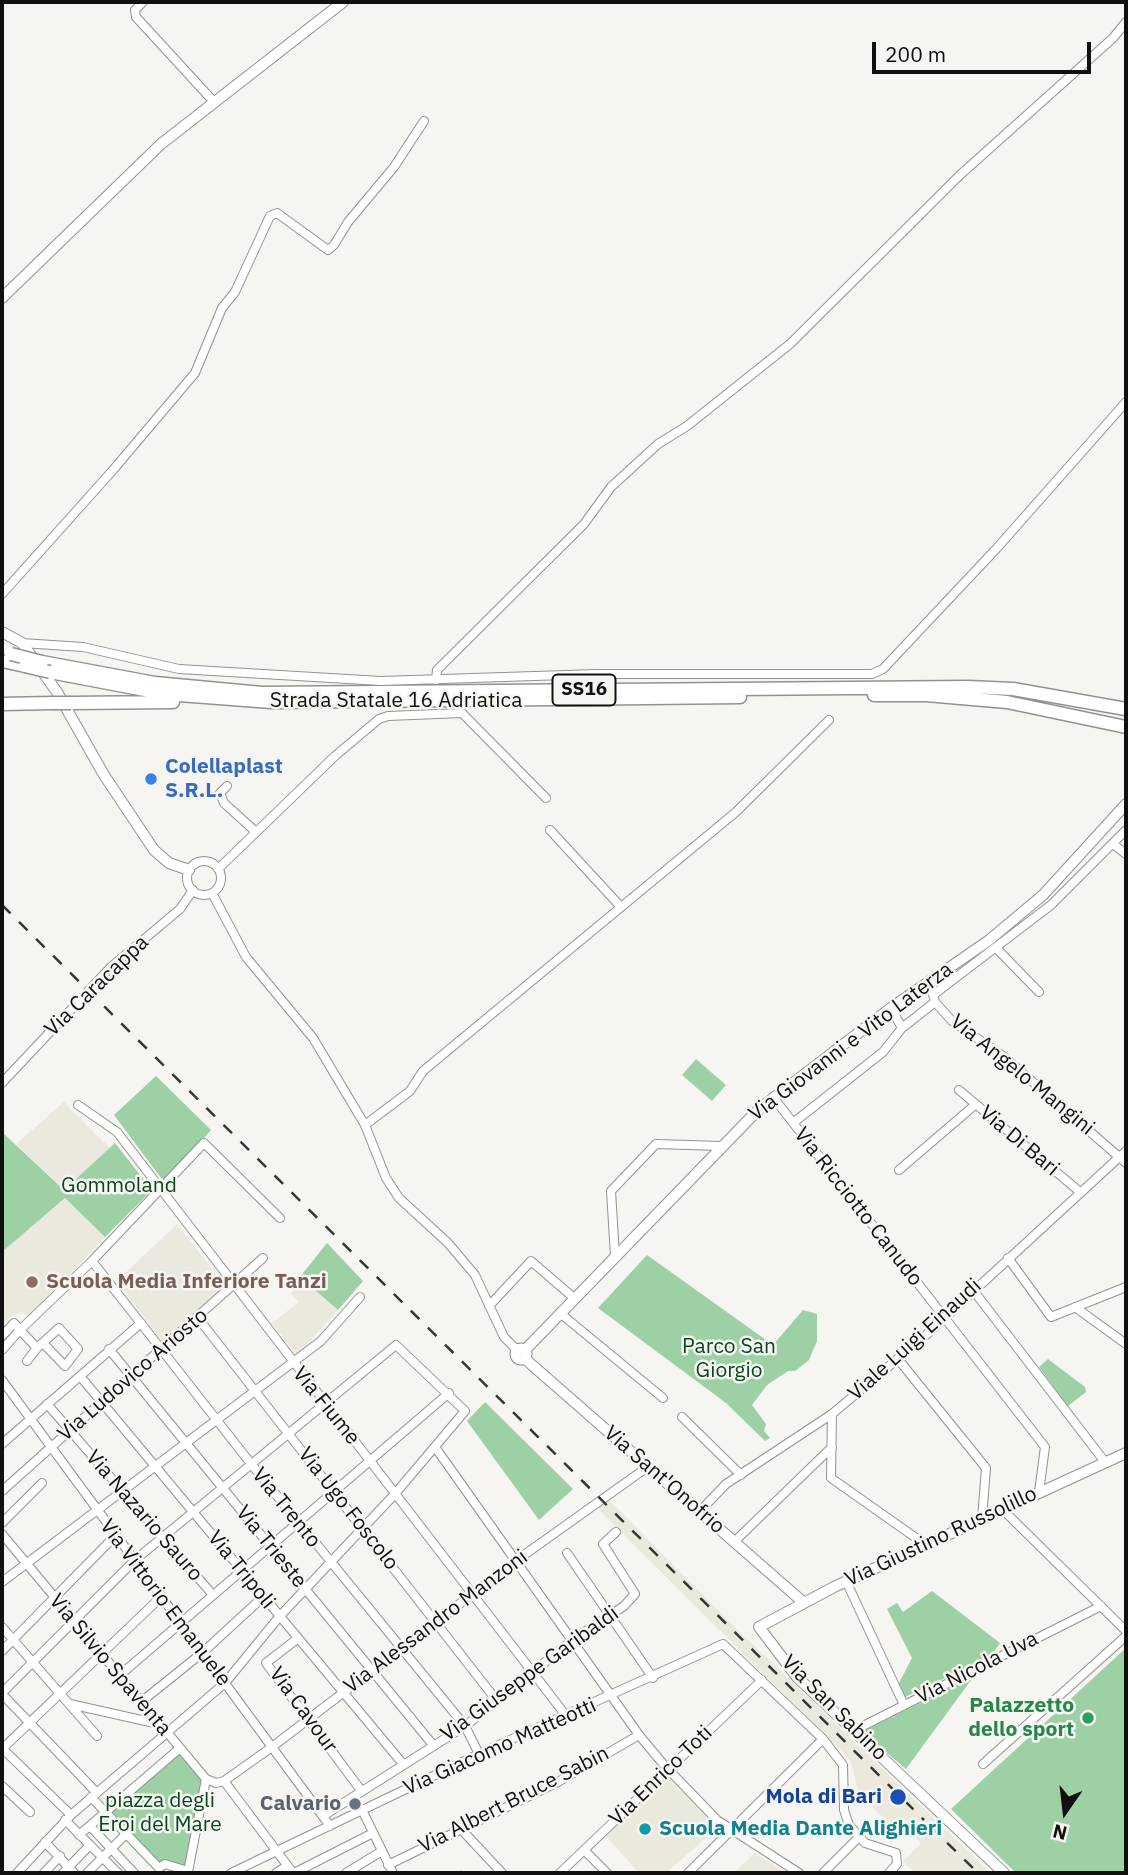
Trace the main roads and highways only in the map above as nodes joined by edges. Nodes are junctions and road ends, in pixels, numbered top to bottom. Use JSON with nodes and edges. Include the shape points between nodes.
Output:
{"nodes":[{"id":1,"x":5,"y":655,"type":"edge"},
{"id":2,"x":46,"y":667,"type":"junction"},
{"id":3,"x":232,"y":700,"type":"junction"},
{"id":4,"x":2,"y":704,"type":"edge"},
{"id":5,"x":1126,"y":709,"type":"edge"},
{"id":6,"x":1126,"y":727,"type":"edge"}],
"edges":[{"from":1,"to":2,"type":"highway","name":"Strada Statale 16 Adriatica","number":"SS16","bridge":true},
{"from":1,"to":2,"type":"highway","name":"Strada Statale 16 Adriatica","number":"SS16","bridge":true,"via":[[25,666]]},
{"from":2,"to":3,"type":"highway","name":"Strada Statale 16 Adriatica","number":"SS16","via":[[133,689]]},
{"from":2,"to":5,"type":"highway","name":"Strada Statale 16 Adriatica","number":"SS16","via":[[262,693],[968,687],[1013,689]]},
{"from":3,"to":4,"type":"highway","bridge":true,"via":[[71,707]]},
{"from":3,"to":6,"type":"highway","name":"Strada Statale 16 Adriatica","number":"SS16","via":[[926,695],[1007,702]]}]}
